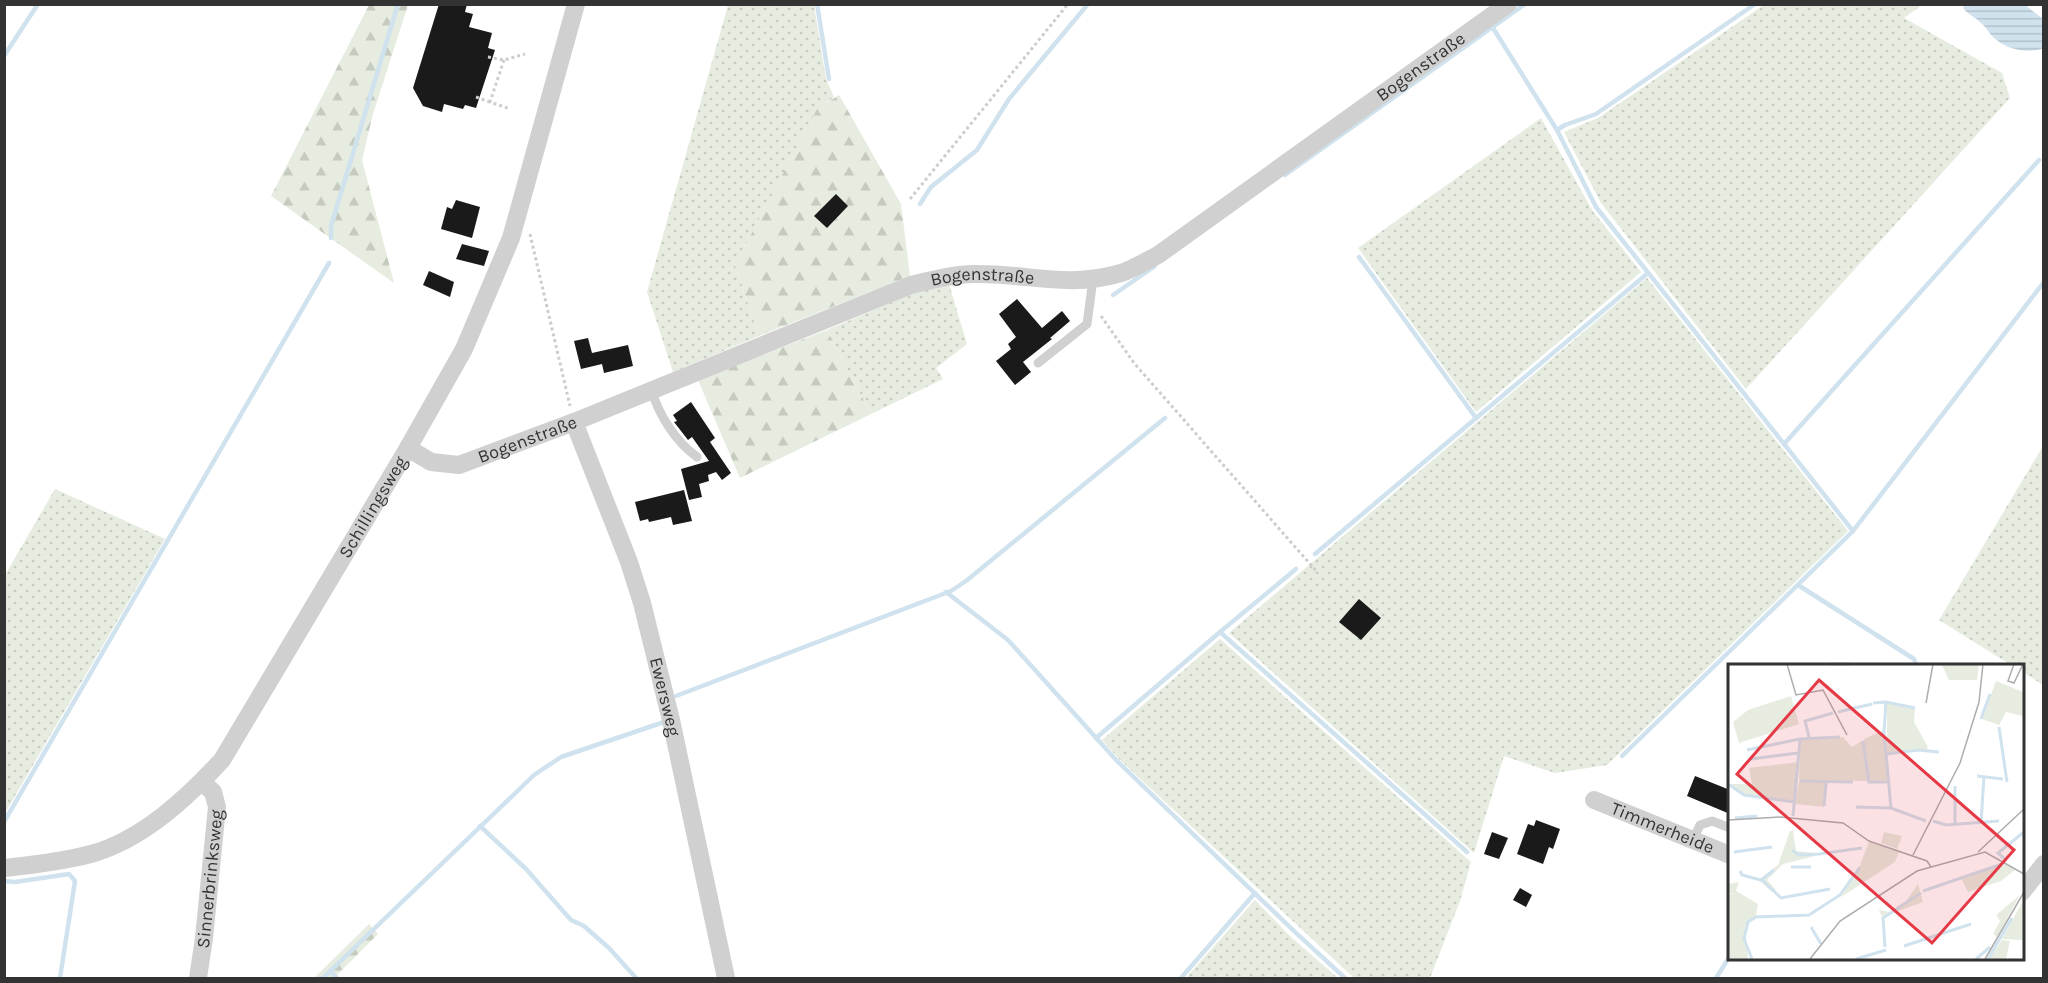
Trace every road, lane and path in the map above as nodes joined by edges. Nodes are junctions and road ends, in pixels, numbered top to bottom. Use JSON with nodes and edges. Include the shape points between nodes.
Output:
{"nodes":[{"id":1,"x":576,"y":4,"type":"edge"},
{"id":2,"x":1068,"y":4,"type":"edge"},
{"id":3,"x":1508,"y":4,"type":"edge"},
{"id":4,"x":525,"y":54,"type":"dead end"},
{"id":5,"x":488,"y":57,"type":"dead end"},
{"id":6,"x":504,"y":60,"type":"junction"},
{"id":7,"x":476,"y":98,"type":"dead end"},
{"id":8,"x":490,"y":102,"type":"junction"},
{"id":9,"x":510,"y":109,"type":"dead end"},
{"id":10,"x":910,"y":199,"type":"dead end"},
{"id":11,"x":518,"y":211,"type":"junction"},
{"id":12,"x":1093,"y":279,"type":"junction"},
{"id":13,"x":1090,"y":298,"type":"junction"},
{"id":14,"x":1038,"y":363,"type":"dead end"},
{"id":15,"x":651,"y":390,"type":"junction"},
{"id":16,"x":574,"y":422,"type":"junction"},
{"id":17,"x":408,"y":448,"type":"junction"},
{"id":18,"x":697,"y":457,"type":"dead end"},
{"id":19,"x":1318,"y":573,"type":"dead end"},
{"id":20,"x":202,"y":782,"type":"junction"},
{"id":21,"x":1594,"y":800,"type":"dead end"},
{"id":22,"x":1728,"y":827,"type":"edge"},
{"id":23,"x":1693,"y":840,"type":"junction"},
{"id":24,"x":1728,"y":854,"type":"edge"},
{"id":25,"x":2043,"y":864,"type":"edge"},
{"id":26,"x":4,"y":868,"type":"edge"},
{"id":27,"x":2024,"y":889,"type":"edge"},
{"id":28,"x":198,"y":978,"type":"edge"},
{"id":29,"x":726,"y":978,"type":"edge"}],
"edges":[{"from":1,"to":11,"type":"street","name":"Schillingsweg"},
{"from":2,"to":10,"type":"path"},
{"from":3,"to":12,"type":"street","name":"Bogenstraße","via":[[1158,255],[1123,273]]},
{"from":4,"to":6,"type":"path"},
{"from":5,"to":6,"type":"path"},
{"from":6,"to":8,"type":"path"},
{"from":7,"to":8,"type":"path"},
{"from":8,"to":9,"type":"path"},
{"from":11,"to":16,"type":"path","via":[[526,216]]},
{"from":11,"to":17,"type":"street","name":"Schillingsweg","via":[[511,238],[464,349]]},
{"from":12,"to":13,"type":"lane"},
{"from":12,"to":15,"type":"street","name":"Bogenstraße","via":[[1070,282],[975,274],[911,285]]},
{"from":13,"to":14,"type":"lane","via":[[1087,324]]},
{"from":13,"to":19,"type":"path","via":[[1134,363]]},
{"from":15,"to":16,"type":"street","name":"Bogenstraße"},
{"from":15,"to":18,"type":"lane","via":[[657,407],[685,448]]},
{"from":16,"to":17,"type":"street","name":"Bogenstraße","via":[[459,465],[431,462]]},
{"from":16,"to":29,"type":"street","name":"Ewersweg","via":[[642,603]]},
{"from":17,"to":20,"type":"street","name":"Schillingsweg","via":[[222,760]]},
{"from":20,"to":26,"type":"street","name":"Schillingsweg","via":[[161,817],[110,846],[92,853]]},
{"from":20,"to":28,"type":"street","name":"Sinnerbrinksweg","via":[[213,792],[217,807]]},
{"from":21,"to":23,"type":"street","name":"Timmerheide"},
{"from":22,"to":23,"type":"lane","via":[[1712,821],[1700,825]]},
{"from":23,"to":24,"type":"street","name":"Timmerheide"},
{"from":25,"to":27,"type":"street"}]}
